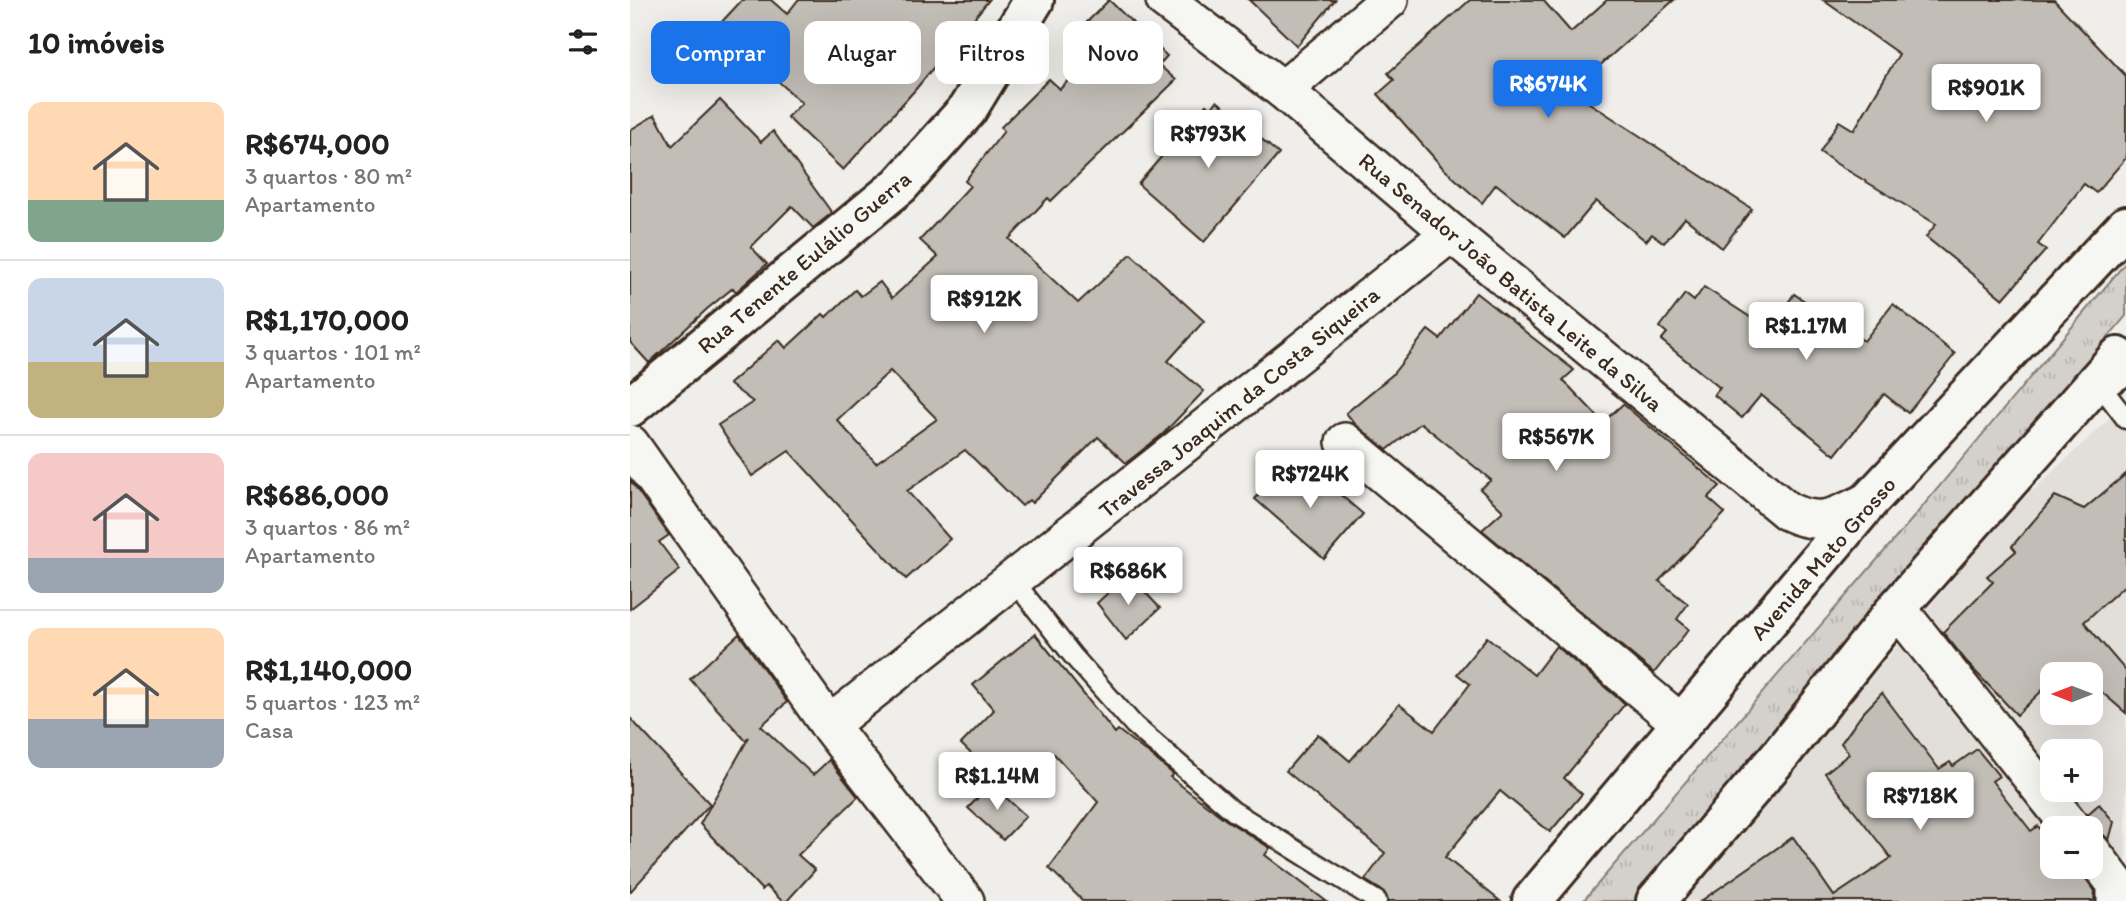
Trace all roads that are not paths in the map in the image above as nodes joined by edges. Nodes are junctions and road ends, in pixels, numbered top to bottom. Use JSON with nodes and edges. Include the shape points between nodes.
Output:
{"nodes":[{"id":1,"x":1034,"y":0,"type":"edge"},
{"id":2,"x":1165,"y":0,"type":"edge"},
{"id":3,"x":1389,"y":0,"type":"edge"},
{"id":4,"x":1283,"y":90,"type":"junction"},
{"id":5,"x":2126,"y":226,"type":"edge"},
{"id":6,"x":1451,"y":233,"type":"junction"},
{"id":7,"x":2126,"y":347,"type":"edge"},
{"id":8,"x":2112,"y":373,"type":"edge"},
{"id":9,"x":630,"y":407,"type":"edge"},
{"id":10,"x":2126,"y":419,"type":"edge"},
{"id":11,"x":1345,"y":442,"type":"dead end"},
{"id":12,"x":630,"y":444,"type":"edge"},
{"id":13,"x":1869,"y":500,"type":"junction"},
{"id":14,"x":1014,"y":581,"type":"junction"},
{"id":15,"x":1897,"y":608,"type":"junction"},
{"id":16,"x":1682,"y":724,"type":"junction"},
{"id":17,"x":829,"y":725,"type":"junction"},
{"id":18,"x":2063,"y":816,"type":"edge"},
{"id":19,"x":2103,"y":867,"type":"edge"},
{"id":20,"x":965,"y":901,"type":"edge"},
{"id":21,"x":1377,"y":901,"type":"edge"},
{"id":22,"x":1532,"y":901,"type":"edge"},
{"id":23,"x":1656,"y":901,"type":"edge"},
{"id":24,"x":2116,"y":901,"type":"edge"}],
"edges":[{"from":1,"to":9,"type":"main road","name":"Rua Tenente Eulálio Guerra","via":[[967,110],[900,185]]},
{"from":2,"to":4,"type":"street","name":"Rua Senador João Batista Leite da Silva"},
{"from":3,"to":4,"type":"street"},
{"from":4,"to":6,"type":"street","name":"Rua Senador João Batista Leite da Silva"},
{"from":5,"to":13,"type":"main road","name":"Avenida Mato Grosso"},
{"from":6,"to":13,"type":"street","name":"Rua Senador João Batista Leite da Silva","via":[[1787,510],[1814,520],[1838,515]]},
{"from":6,"to":14,"type":"street","name":"Travessa Joaquim da Costa Siqueira"},
{"from":7,"to":8,"type":"main road"},
{"from":8,"to":10,"type":"lane"},
{"from":8,"to":15,"type":"main road"},
{"from":11,"to":16,"type":"street"},
{"from":12,"to":17,"type":"street"},
{"from":13,"to":16,"type":"main road","name":"Avenida Mato Grosso"},
{"from":14,"to":17,"type":"street","name":"Travessa Joaquim da Costa Siqueira"},
{"from":14,"to":21,"type":"lane","via":[[1134,725],[1233,811]]},
{"from":15,"to":18,"type":"street"},
{"from":15,"to":23,"type":"main road"},
{"from":16,"to":22,"type":"main road","name":"Avenida Mato Grosso"},
{"from":17,"to":20,"type":"street"},
{"from":19,"to":24,"type":"street","via":[[2116,884]]}]}
